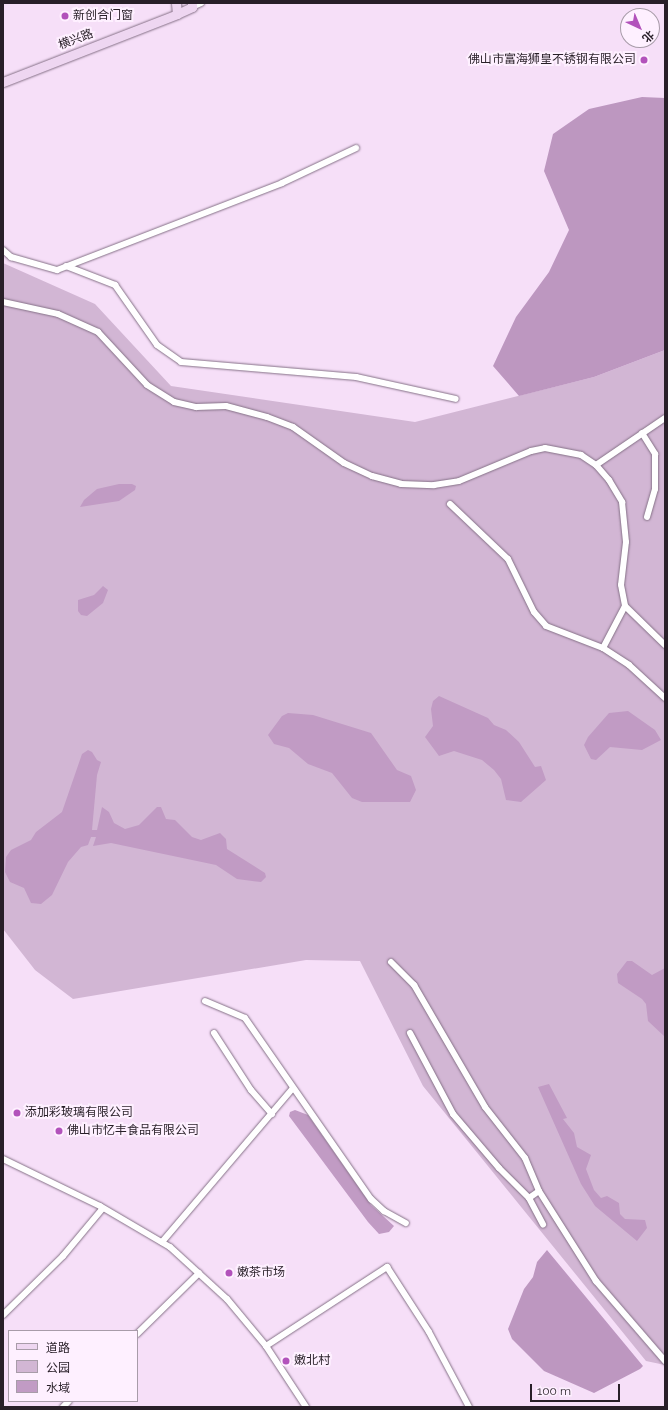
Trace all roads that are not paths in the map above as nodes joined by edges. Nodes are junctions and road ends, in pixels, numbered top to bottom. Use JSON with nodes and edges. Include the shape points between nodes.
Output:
{"nodes":[{"id":1,"x":176,"y":3,"type":"edge"},
{"id":2,"x":201,"y":3,"type":"edge"},
{"id":3,"x":192,"y":5,"type":"edge"},
{"id":4,"x":177,"y":14,"type":"junction"},
{"id":5,"x":3,"y":82,"type":"edge"},
{"id":6,"x":356,"y":148,"type":"dead end"},
{"id":7,"x":3,"y":250,"type":"edge"},
{"id":8,"x":66,"y":266,"type":"junction"},
{"id":9,"x":3,"y":302,"type":"edge"},
{"id":10,"x":456,"y":398,"type":"dead end"},
{"id":11,"x":665,"y":418,"type":"edge"},
{"id":12,"x":642,"y":433,"type":"junction"},
{"id":13,"x":596,"y":465,"type":"junction"},
{"id":14,"x":450,"y":504,"type":"dead end"},
{"id":15,"x":647,"y":517,"type":"dead end"},
{"id":16,"x":624,"y":606,"type":"junction"},
{"id":17,"x":665,"y":645,"type":"edge"},
{"id":18,"x":603,"y":648,"type":"junction"},
{"id":19,"x":665,"y":698,"type":"edge"},
{"id":20,"x":391,"y":962,"type":"dead end"},
{"id":21,"x":205,"y":1000,"type":"dead end"},
{"id":22,"x":214,"y":1033,"type":"dead end"},
{"id":23,"x":410,"y":1033,"type":"dead end"},
{"id":24,"x":293,"y":1088,"type":"junction"},
{"id":25,"x":272,"y":1114,"type":"junction"},
{"id":26,"x":3,"y":1159,"type":"edge"},
{"id":27,"x":539,"y":1191,"type":"junction"},
{"id":28,"x":529,"y":1198,"type":"junction"},
{"id":29,"x":103,"y":1208,"type":"junction"},
{"id":30,"x":406,"y":1223,"type":"dead end"},
{"id":31,"x":543,"y":1224,"type":"dead end"},
{"id":32,"x":162,"y":1242,"type":"junction"},
{"id":33,"x":199,"y":1273,"type":"junction"},
{"id":34,"x":3,"y":1315,"type":"edge"},
{"id":35,"x":138,"y":1333,"type":"edge"},
{"id":36,"x":266,"y":1346,"type":"junction"},
{"id":37,"x":665,"y":1361,"type":"edge"},
{"id":38,"x":306,"y":1407,"type":"edge"},
{"id":39,"x":469,"y":1407,"type":"edge"}],
"edges":[{"from":1,"to":4,"type":"main road"},
{"from":2,"to":3,"type":"street","name":"横兴路"},
{"from":3,"to":4,"type":"main road","name":"横兴路"},
{"from":4,"to":5,"type":"main road","name":"横兴路"},
{"from":6,"to":8,"type":"street","via":[[282,183]]},
{"from":7,"to":8,"type":"street","via":[[11,257],[57,270]]},
{"from":8,"to":10,"type":"street","via":[[115,285],[157,345],[181,362],[356,377]]},
{"from":9,"to":13,"type":"street","via":[[58,314],[98,332],[147,385],[174,402],[196,408],[226,406],[267,417],[293,427],[344,463],[372,476],[401,484],[434,485],[459,481],[516,456],[545,448],[581,455]]},
{"from":11,"to":12,"type":"street"},
{"from":12,"to":13,"type":"street"},
{"from":12,"to":15,"type":"street","via":[[655,454],[655,490]]},
{"from":13,"to":16,"type":"street","via":[[617,491],[622,502],[626,542],[621,584]]},
{"from":14,"to":18,"type":"street","via":[[508,559],[534,612],[546,626]]},
{"from":16,"to":17,"type":"street"},
{"from":16,"to":18,"type":"street"},
{"from":18,"to":19,"type":"street","via":[[629,666]]},
{"from":20,"to":27,"type":"street","via":[[414,985],[485,1107],[525,1158]]},
{"from":21,"to":24,"type":"street","via":[[245,1018]]},
{"from":22,"to":25,"type":"street","via":[[251,1090]]},
{"from":23,"to":28,"type":"street","via":[[453,1114],[499,1168]]},
{"from":24,"to":25,"type":"street"},
{"from":24,"to":30,"type":"street","via":[[371,1199],[384,1211]]},
{"from":25,"to":32,"type":"street"},
{"from":26,"to":29,"type":"street"},
{"from":27,"to":28,"type":"street"},
{"from":27,"to":37,"type":"street","via":[[596,1281]]},
{"from":28,"to":31,"type":"street"},
{"from":29,"to":32,"type":"street"},
{"from":29,"to":34,"type":"street","via":[[63,1256]]},
{"from":32,"to":33,"type":"street"},
{"from":33,"to":35,"type":"street"},
{"from":33,"to":36,"type":"street","via":[[227,1299]]},
{"from":36,"to":38,"type":"street"},
{"from":36,"to":39,"type":"street","via":[[387,1267],[430,1332]]}]}
